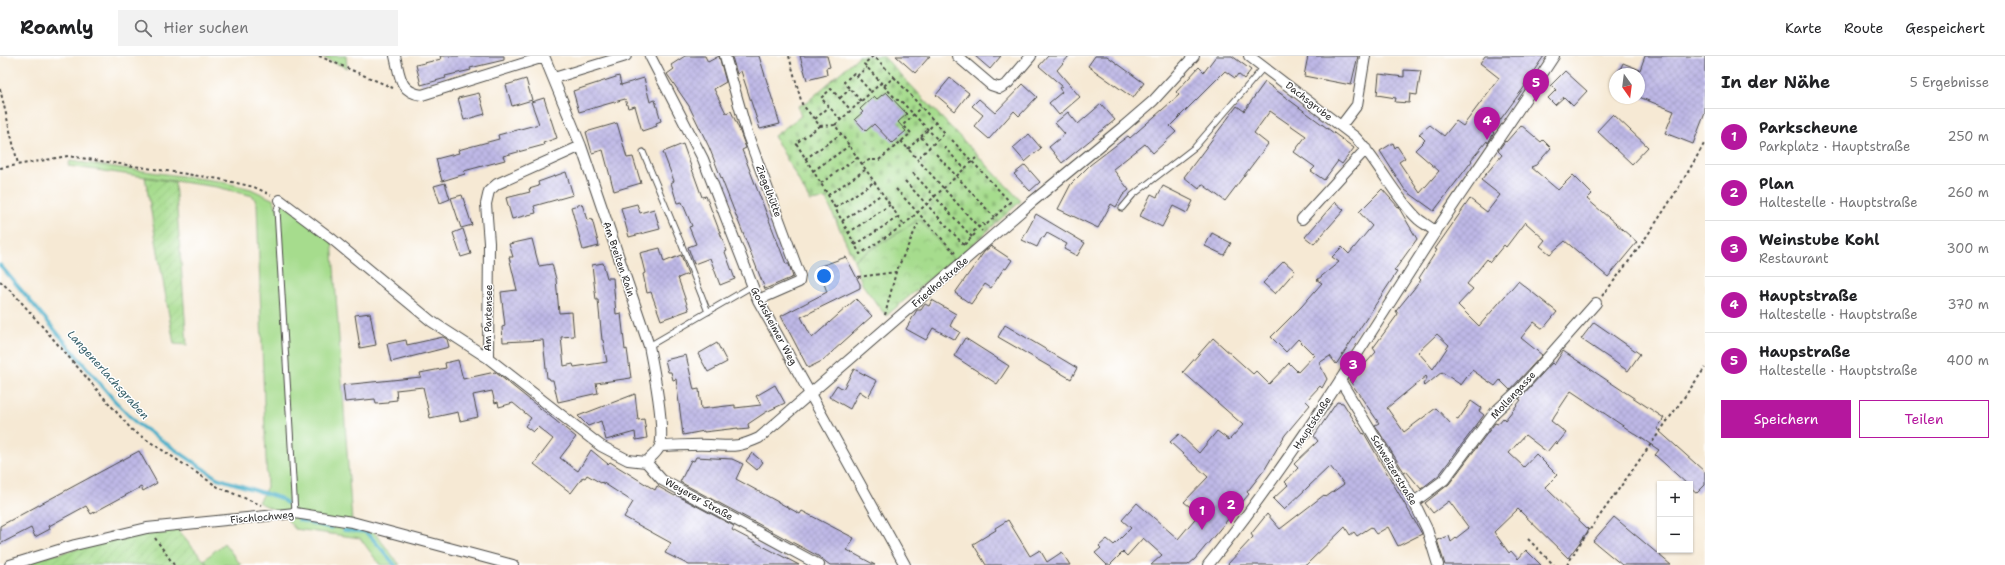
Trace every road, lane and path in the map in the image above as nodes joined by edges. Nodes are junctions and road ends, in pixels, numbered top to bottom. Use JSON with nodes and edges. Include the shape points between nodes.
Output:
{"nodes":[{"id":1,"x":319,"y":56,"type":"edge"},
{"id":2,"x":395,"y":56,"type":"edge"},
{"id":3,"x":626,"y":56,"type":"edge"},
{"id":4,"x":650,"y":56,"type":"edge"},
{"id":5,"x":725,"y":56,"type":"edge"},
{"id":6,"x":789,"y":56,"type":"edge"},
{"id":7,"x":874,"y":56,"type":"edge"},
{"id":8,"x":957,"y":56,"type":"edge"},
{"id":9,"x":1031,"y":56,"type":"edge"},
{"id":10,"x":1194,"y":56,"type":"edge"},
{"id":11,"x":1249,"y":56,"type":"edge"},
{"id":12,"x":1365,"y":56,"type":"edge"},
{"id":13,"x":1554,"y":56,"type":"edge"},
{"id":14,"x":544,"y":57,"type":"edge"},
{"id":15,"x":1264,"y":66,"type":"junction"},
{"id":16,"x":867,"y":67,"type":"junction"},
{"id":17,"x":857,"y":76,"type":"junction"},
{"id":18,"x":894,"y":77,"type":"junction"},
{"id":19,"x":554,"y":78,"type":"junction"},
{"id":20,"x":881,"y":83,"type":"junction"},
{"id":21,"x":404,"y":86,"type":"junction"},
{"id":22,"x":884,"y":86,"type":"junction"},
{"id":23,"x":0,"y":89,"type":"edge"},
{"id":24,"x":850,"y":89,"type":"junction"},
{"id":25,"x":871,"y":92,"type":"junction"},
{"id":26,"x":840,"y":98,"type":"junction"},
{"id":27,"x":861,"y":101,"type":"junction"},
{"id":28,"x":829,"y":107,"type":"junction"},
{"id":29,"x":921,"y":107,"type":"junction"},
{"id":30,"x":851,"y":110,"type":"junction"},
{"id":31,"x":914,"y":114,"type":"junction"},
{"id":32,"x":815,"y":120,"type":"junction"},
{"id":33,"x":841,"y":120,"type":"junction"},
{"id":34,"x":936,"y":122,"type":"junction"},
{"id":35,"x":835,"y":125,"type":"junction"},
{"id":36,"x":820,"y":126,"type":"junction"},
{"id":37,"x":1341,"y":126,"type":"junction"},
{"id":38,"x":928,"y":129,"type":"junction"},
{"id":39,"x":841,"y":134,"type":"junction"},
{"id":40,"x":921,"y":137,"type":"junction"},
{"id":41,"x":938,"y":140,"type":"junction"},
{"id":42,"x":952,"y":140,"type":"dead end"},
{"id":43,"x":901,"y":141,"type":"junction"},
{"id":44,"x":1705,"y":142,"type":"edge"},
{"id":45,"x":581,"y":146,"type":"junction"},
{"id":46,"x":849,"y":146,"type":"junction"},
{"id":47,"x":930,"y":147,"type":"junction"},
{"id":48,"x":944,"y":147,"type":"dead end"},
{"id":49,"x":908,"y":149,"type":"junction"},
{"id":50,"x":1366,"y":149,"type":"junction"},
{"id":51,"x":643,"y":152,"type":"dead end"},
{"id":52,"x":936,"y":154,"type":"dead end"},
{"id":53,"x":857,"y":158,"type":"junction"},
{"id":54,"x":976,"y":158,"type":"dead end"},
{"id":55,"x":805,"y":159,"type":"junction"},
{"id":56,"x":917,"y":159,"type":"junction"},
{"id":57,"x":973,"y":162,"type":"junction"},
{"id":58,"x":18,"y":164,"type":"junction"},
{"id":59,"x":862,"y":164,"type":"junction"},
{"id":60,"x":0,"y":168,"type":"edge"},
{"id":61,"x":964,"y":169,"type":"junction"},
{"id":62,"x":865,"y":170,"type":"junction"},
{"id":63,"x":813,"y":171,"type":"junction"},
{"id":64,"x":914,"y":173,"type":"dead end"},
{"id":65,"x":956,"y":177,"type":"junction"},
{"id":66,"x":905,"y":181,"type":"dead end"},
{"id":67,"x":874,"y":182,"type":"junction"},
{"id":68,"x":821,"y":183,"type":"junction"},
{"id":69,"x":944,"y":189,"type":"junction"},
{"id":70,"x":896,"y":190,"type":"dead end"},
{"id":71,"x":882,"y":194,"type":"junction"},
{"id":72,"x":828,"y":195,"type":"junction"},
{"id":73,"x":935,"y":197,"type":"junction"},
{"id":74,"x":280,"y":200,"type":"junction"},
{"id":75,"x":927,"y":204,"type":"junction"},
{"id":76,"x":890,"y":205,"type":"junction"},
{"id":77,"x":835,"y":208,"type":"junction"},
{"id":78,"x":1122,"y":208,"type":"dead end"},
{"id":79,"x":918,"y":213,"type":"junction"},
{"id":80,"x":898,"y":217,"type":"junction"},
{"id":81,"x":994,"y":217,"type":"junction"},
{"id":82,"x":1302,"y":219,"type":"dead end"},
{"id":83,"x":842,"y":221,"type":"junction"},
{"id":84,"x":918,"y":224,"type":"dead end"},
{"id":85,"x":904,"y":225,"type":"junction"},
{"id":86,"x":979,"y":228,"type":"junction"},
{"id":87,"x":1436,"y":232,"type":"junction"},
{"id":88,"x":848,"y":233,"type":"junction"},
{"id":89,"x":972,"y":237,"type":"junction"},
{"id":90,"x":855,"y":245,"type":"junction"},
{"id":91,"x":964,"y":245,"type":"junction"},
{"id":92,"x":896,"y":272,"type":"junction"},
{"id":93,"x":858,"y":277,"type":"dead end"},
{"id":94,"x":0,"y":281,"type":"edge"},
{"id":95,"x":752,"y":286,"type":"junction"},
{"id":96,"x":758,"y":300,"type":"junction"},
{"id":97,"x":1596,"y":303,"type":"joint"},
{"id":98,"x":708,"y":312,"type":"junction"},
{"id":99,"x":883,"y":322,"type":"dead end"},
{"id":100,"x":649,"y":346,"type":"junction"},
{"id":101,"x":488,"y":358,"type":"junction"},
{"id":102,"x":1705,"y":368,"type":"edge"},
{"id":103,"x":1340,"y":380,"type":"junction"},
{"id":104,"x":811,"y":395,"type":"junction"},
{"id":105,"x":660,"y":446,"type":"junction"},
{"id":106,"x":646,"y":462,"type":"junction"},
{"id":107,"x":1414,"y":502,"type":"junction"},
{"id":108,"x":295,"y":513,"type":"junction"},
{"id":109,"x":283,"y":514,"type":"junction"},
{"id":110,"x":147,"y":528,"type":"junction"},
{"id":111,"x":1528,"y":539,"type":"dead end"},
{"id":112,"x":10,"y":565,"type":"edge"},
{"id":113,"x":174,"y":565,"type":"edge"},
{"id":114,"x":509,"y":565,"type":"edge"},
{"id":115,"x":819,"y":565,"type":"edge"},
{"id":116,"x":905,"y":565,"type":"edge"},
{"id":117,"x":1208,"y":565,"type":"edge"},
{"id":118,"x":1438,"y":565,"type":"edge"},
{"id":119,"x":1554,"y":565,"type":"edge"},
{"id":120,"x":1567,"y":565,"type":"edge"}],
"edges":[{"from":1,"to":21,"type":"path","via":[[395,89]]},
{"from":2,"to":21,"type":"street"},
{"from":3,"to":19,"type":"street"},
{"from":4,"to":95,"type":"street","name":"Gochsheimer Weg","via":[[703,159]]},
{"from":5,"to":96,"type":"street","name":"Ziegelhütte","via":[[747,133],[800,276],[799,282]]},
{"from":6,"to":32,"type":"path","via":[[802,104]]},
{"from":7,"to":16,"type":"path","via":[[864,64]]},
{"from":7,"to":18,"type":"path"},
{"from":8,"to":9,"type":"street","via":[[991,85],[1000,88],[1008,83]]},
{"from":10,"to":104,"type":"street","name":"Friedhofstraße","via":[[1153,101],[1027,206]]},
{"from":11,"to":15,"type":"street","name":"Dachsgrube"},
{"from":12,"to":37,"type":"street","via":[[1357,105]]},
{"from":13,"to":87,"type":"street","name":"Hauptstraße"},
{"from":14,"to":19,"type":"street","name":"Am Breiten Rain"},
{"from":14,"to":21,"type":"street","name":"Am Breiten Rain","via":[[422,95],[411,93]]},
{"from":15,"to":37,"type":"street","name":"Dachsgrube"},
{"from":15,"to":78,"type":"lane","via":[[1195,147],[1133,195]]},
{"from":16,"to":17,"type":"path"},
{"from":16,"to":20,"type":"path"},
{"from":17,"to":24,"type":"path","via":[[854,73],[844,82]]},
{"from":17,"to":25,"type":"path"},
{"from":18,"to":22,"type":"path"},
{"from":18,"to":29,"type":"path"},
{"from":19,"to":45,"type":"street","name":"Am Breiten Rain"},
{"from":20,"to":22,"type":"path"},
{"from":20,"to":25,"type":"path"},
{"from":22,"to":31,"type":"path","via":[[896,100],[900,100]]},
{"from":23,"to":58,"type":"path"},
{"from":24,"to":26,"type":"path"},
{"from":24,"to":27,"type":"path"},
{"from":25,"to":27,"type":"path"},
{"from":26,"to":28,"type":"path","via":[[831,89],[821,98]]},
{"from":26,"to":30,"type":"path"},
{"from":27,"to":30,"type":"path"},
{"from":28,"to":32,"type":"path"},
{"from":28,"to":33,"type":"path"},
{"from":29,"to":31,"type":"path"},
{"from":29,"to":34,"type":"path"},
{"from":30,"to":33,"type":"path"},
{"from":31,"to":38,"type":"path"},
{"from":31,"to":43,"type":"path","via":[[903,124],[911,133]]},
{"from":32,"to":36,"type":"path"},
{"from":33,"to":35,"type":"path"},
{"from":34,"to":38,"type":"path"},
{"from":34,"to":41,"type":"path","via":[[945,133]]},
{"from":35,"to":36,"type":"path"},
{"from":35,"to":39,"type":"path"},
{"from":36,"to":55,"type":"path","via":[[796,143]]},
{"from":37,"to":50,"type":"street","name":"Dachsgrube"},
{"from":38,"to":40,"type":"path"},
{"from":38,"to":41,"type":"path"},
{"from":39,"to":46,"type":"path"},
{"from":39,"to":55,"type":"path"},
{"from":40,"to":47,"type":"path"},
{"from":40,"to":49,"type":"path"},
{"from":41,"to":47,"type":"path"},
{"from":42,"to":57,"type":"path"},
{"from":43,"to":49,"type":"path"},
{"from":43,"to":59,"type":"path","via":[[879,160],[869,160]]},
{"from":44,"to":97,"type":"path","via":[[1623,271]]},
{"from":45,"to":100,"type":"street","name":"Am Breiten Rain"},
{"from":45,"to":101,"type":"street","name":"Am Partensee","via":[[497,184],[489,191],[486,204],[489,243]]},
{"from":46,"to":53,"type":"path"},
{"from":46,"to":63,"type":"path"},
{"from":47,"to":56,"type":"path"},
{"from":48,"to":61,"type":"path"},
{"from":49,"to":56,"type":"path"},
{"from":50,"to":82,"type":"street"},
{"from":50,"to":87,"type":"street","name":"Dachsgrube","via":[[1418,219]]},
{"from":51,"to":98,"type":"lane"},
{"from":52,"to":65,"type":"path"},
{"from":53,"to":59,"type":"path"},
{"from":53,"to":68,"type":"path"},
{"from":54,"to":57,"type":"path"},
{"from":55,"to":63,"type":"path"},
{"from":56,"to":69,"type":"path"},
{"from":57,"to":61,"type":"path"},
{"from":57,"to":81,"type":"path","via":[[1010,202]]},
{"from":58,"to":60,"type":"path"},
{"from":58,"to":74,"type":"path","via":[[68,156],[219,178],[254,187]]},
{"from":59,"to":62,"type":"path"},
{"from":61,"to":65,"type":"path"},
{"from":62,"to":67,"type":"path"},
{"from":62,"to":72,"type":"path"},
{"from":63,"to":68,"type":"path"},
{"from":64,"to":73,"type":"path"},
{"from":65,"to":69,"type":"path"},
{"from":65,"to":81,"type":"path"},
{"from":66,"to":75,"type":"path"},
{"from":67,"to":71,"type":"path"},
{"from":67,"to":77,"type":"path"},
{"from":68,"to":72,"type":"path"},
{"from":69,"to":73,"type":"path"},
{"from":69,"to":86,"type":"path"},
{"from":70,"to":79,"type":"path"},
{"from":71,"to":76,"type":"path"},
{"from":71,"to":83,"type":"path"},
{"from":72,"to":77,"type":"path"},
{"from":73,"to":75,"type":"path"},
{"from":73,"to":89,"type":"path"},
{"from":74,"to":101,"type":"street","name":"Am Partensee","via":[[332,238],[431,321]]},
{"from":74,"to":108,"type":"lane","via":[[277,210]]},
{"from":75,"to":79,"type":"path"},
{"from":75,"to":91,"type":"path"},
{"from":76,"to":80,"type":"path"},
{"from":76,"to":88,"type":"path"},
{"from":77,"to":83,"type":"path"},
{"from":79,"to":85,"type":"path"},
{"from":79,"to":91,"type":"path","via":[[955,253]]},
{"from":80,"to":85,"type":"path"},
{"from":80,"to":90,"type":"path"},
{"from":81,"to":86,"type":"path"},
{"from":83,"to":88,"type":"path"},
{"from":84,"to":92,"type":"path"},
{"from":85,"to":90,"type":"path","via":[[860,254]]},
{"from":86,"to":89,"type":"path","via":[[974,231],[976,233]]},
{"from":87,"to":103,"type":"street","name":"Hauptstraße"},
{"from":88,"to":90,"type":"path"},
{"from":89,"to":91,"type":"path"},
{"from":92,"to":93,"type":"path"},
{"from":92,"to":99,"type":"path"},
{"from":94,"to":109,"type":"path","via":[[132,430],[218,487]]},
{"from":95,"to":96,"type":"street","name":"Gochsheimer Weg"},
{"from":95,"to":98,"type":"lane"},
{"from":96,"to":104,"type":"street","name":"Gochsheimer Weg"},
{"from":97,"to":107,"type":"street","name":"Mollengasse","via":[[1520,389],[1495,412],[1444,480]]},
{"from":98,"to":100,"type":"lane"},
{"from":100,"to":105,"type":"street","name":"Am Breiten Rain","via":[[655,376]]},
{"from":101,"to":106,"type":"street","via":[[601,446],[628,460]]},
{"from":102,"to":120,"type":"path"},
{"from":103,"to":107,"type":"street","name":"Schweizerstraße"},
{"from":103,"to":117,"type":"street","name":"Hauptstraße","via":[[1268,488]]},
{"from":104,"to":105,"type":"street","name":"Friedhofstraße","via":[[759,438],[744,445],[730,448],[710,445]]},
{"from":104,"to":116,"type":"street","name":"Gochsheimer Weg"},
{"from":105,"to":106,"type":"street","via":[[654,456]]},
{"from":106,"to":115,"type":"street","name":"Weyerer Straße","via":[[662,480]]},
{"from":107,"to":118,"type":"street","name":"Schweizerstraße","via":[[1427,529]]},
{"from":108,"to":109,"type":"street","name":"Fischlochweg"},
{"from":108,"to":114,"type":"street","name":"Fischlochweg","via":[[352,522]]},
{"from":109,"to":110,"type":"street","name":"Fischlochweg"},
{"from":110,"to":112,"type":"street","name":"Fischlochweg","via":[[75,545]]},
{"from":110,"to":113,"type":"path"},
{"from":111,"to":119,"type":"path"}]}
